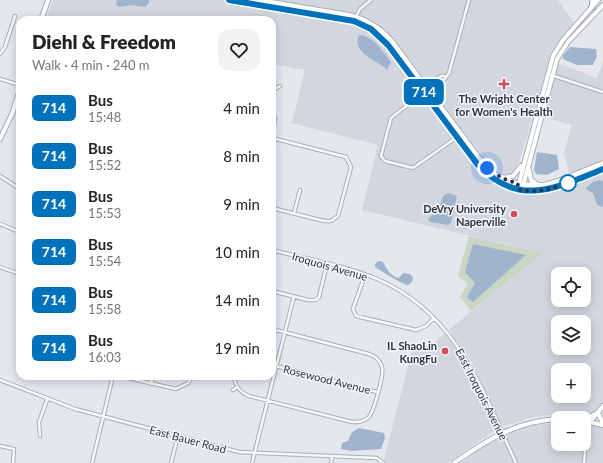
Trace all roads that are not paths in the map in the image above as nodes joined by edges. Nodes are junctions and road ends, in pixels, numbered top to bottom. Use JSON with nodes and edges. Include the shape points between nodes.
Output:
{"nodes":[{"id":1,"x":48,"y":0,"type":"edge"},
{"id":2,"x":229,"y":0,"type":"edge"},
{"id":3,"x":259,"y":0,"type":"edge"},
{"id":4,"x":371,"y":0,"type":"edge"},
{"id":5,"x":468,"y":0,"type":"edge"},
{"id":6,"x":593,"y":0,"type":"edge"},
{"id":7,"x":598,"y":0,"type":"edge"},
{"id":8,"x":253,"y":2,"type":"edge"},
{"id":9,"x":603,"y":5,"type":"edge"},
{"id":10,"x":592,"y":7,"type":"junction"},
{"id":11,"x":14,"y":16,"type":"dead end"},
{"id":12,"x":42,"y":16,"type":"edge"},
{"id":13,"x":355,"y":19,"type":"junction"},
{"id":14,"x":0,"y":54,"type":"edge"},
{"id":15,"x":549,"y":75,"type":"junction"},
{"id":16,"x":0,"y":79,"type":"edge"},
{"id":17,"x":16,"y":84,"type":"edge"},
{"id":18,"x":280,"y":86,"type":"dead end"},
{"id":19,"x":276,"y":88,"type":"edge"},
{"id":20,"x":426,"y":91,"type":"junction"},
{"id":21,"x":603,"y":92,"type":"edge"},
{"id":22,"x":16,"y":101,"type":"edge"},
{"id":23,"x":457,"y":137,"type":"junction"},
{"id":24,"x":0,"y":139,"type":"edge"},
{"id":25,"x":276,"y":139,"type":"edge"},
{"id":26,"x":524,"y":163,"type":"junction"},
{"id":27,"x":603,"y":163,"type":"edge"},
{"id":28,"x":529,"y":164,"type":"junction"},
{"id":29,"x":603,"y":169,"type":"edge"},
{"id":30,"x":0,"y":176,"type":"edge"},
{"id":31,"x":502,"y":178,"type":"junction"},
{"id":32,"x":521,"y":185,"type":"junction"},
{"id":33,"x":16,"y":186,"type":"edge"},
{"id":34,"x":540,"y":186,"type":"junction"},
{"id":35,"x":300,"y":190,"type":"dead end"},
{"id":36,"x":519,"y":190,"type":"junction"},
{"id":37,"x":276,"y":209,"type":"edge"},
{"id":38,"x":294,"y":213,"type":"junction"},
{"id":39,"x":0,"y":224,"type":"edge"},
{"id":40,"x":16,"y":231,"type":"edge"},
{"id":41,"x":276,"y":251,"type":"edge"},
{"id":42,"x":327,"y":264,"type":"junction"},
{"id":43,"x":0,"y":268,"type":"edge"},
{"id":44,"x":16,"y":273,"type":"edge"},
{"id":45,"x":365,"y":275,"type":"junction"},
{"id":46,"x":276,"y":292,"type":"edge"},
{"id":47,"x":294,"y":296,"type":"junction"},
{"id":48,"x":434,"y":318,"type":"junction"},
{"id":49,"x":444,"y":328,"type":"joint"},
{"id":50,"x":276,"y":330,"type":"edge"},
{"id":51,"x":284,"y":332,"type":"junction"},
{"id":52,"x":276,"y":366,"type":"joint"},
{"id":53,"x":0,"y":380,"type":"edge"},
{"id":54,"x":112,"y":380,"type":"edge"},
{"id":55,"x":135,"y":380,"type":"edge"},
{"id":56,"x":152,"y":380,"type":"edge"},
{"id":57,"x":191,"y":380,"type":"edge"},
{"id":58,"x":235,"y":380,"type":"edge"},
{"id":59,"x":272,"y":380,"type":"edge"},
{"id":60,"x":151,"y":384,"type":"junction"},
{"id":61,"x":237,"y":387,"type":"junction"},
{"id":62,"x":233,"y":390,"type":"dead end"},
{"id":63,"x":377,"y":392,"type":"junction"},
{"id":64,"x":47,"y":400,"type":"junction"},
{"id":65,"x":267,"y":401,"type":"junction"},
{"id":66,"x":603,"y":406,"type":"edge"},
{"id":67,"x":598,"y":413,"type":"junction"},
{"id":68,"x":102,"y":416,"type":"junction"},
{"id":69,"x":591,"y":416,"type":"edge"},
{"id":70,"x":551,"y":420,"type":"edge"},
{"id":71,"x":591,"y":421,"type":"edge"},
{"id":72,"x":591,"y":422,"type":"edge"},
{"id":73,"x":603,"y":424,"type":"edge"},
{"id":74,"x":502,"y":432,"type":"junction"},
{"id":75,"x":40,"y":436,"type":"dead end"},
{"id":76,"x":178,"y":436,"type":"junction"},
{"id":77,"x":0,"y":446,"type":"edge"},
{"id":78,"x":585,"y":451,"type":"edge"},
{"id":79,"x":254,"y":454,"type":"junction"},
{"id":80,"x":332,"y":457,"type":"junction"},
{"id":81,"x":383,"y":462,"type":"edge"},
{"id":82,"x":13,"y":463,"type":"edge"},
{"id":83,"x":92,"y":463,"type":"edge"},
{"id":84,"x":171,"y":463,"type":"edge"},
{"id":85,"x":252,"y":463,"type":"edge"},
{"id":86,"x":331,"y":463,"type":"edge"},
{"id":87,"x":454,"y":463,"type":"edge"},
{"id":88,"x":516,"y":463,"type":"edge"},
{"id":89,"x":584,"y":463,"type":"edge"}],
"edges":[{"from":1,"to":12,"type":"street"},
{"from":2,"to":8,"type":"street"},
{"from":3,"to":13,"type":"street"},
{"from":4,"to":13,"type":"street","via":[[360,9]]},
{"from":5,"to":20,"type":"street","via":[[451,68],[445,76],[441,76],[428,86]]},
{"from":6,"to":10,"type":"highway"},
{"from":7,"to":10,"type":"street"},
{"from":8,"to":13,"type":"street"},
{"from":9,"to":15,"type":"street","via":[[564,46]]},
{"from":10,"to":15,"type":"street","via":[[553,56]]},
{"from":11,"to":14,"type":"street","via":[[5,47]]},
{"from":13,"to":20,"type":"street","via":[[381,37]]},
{"from":15,"to":21,"type":"street"},
{"from":15,"to":26,"type":"street"},
{"from":15,"to":28,"type":"street"},
{"from":16,"to":17,"type":"street"},
{"from":18,"to":19,"type":"street"},
{"from":20,"to":23,"type":"street"},
{"from":20,"to":23,"type":"street","via":[[391,118],[380,154],[382,158],[413,168]]},
{"from":20,"to":31,"type":"street","via":[[482,162]]},
{"from":22,"to":24,"type":"street"},
{"from":23,"to":36,"type":"street","via":[[486,173],[502,184]]},
{"from":25,"to":38,"type":"street","via":[[346,157],[351,165],[336,218],[324,221]]},
{"from":26,"to":31,"type":"street","via":[[513,176]]},
{"from":26,"to":32,"type":"street"},
{"from":27,"to":34,"type":"street"},
{"from":28,"to":32,"type":"street"},
{"from":28,"to":34,"type":"street","via":[[530,179]]},
{"from":29,"to":36,"type":"street","via":[[548,190]]},
{"from":30,"to":33,"type":"street"},
{"from":31,"to":32,"type":"street"},
{"from":32,"to":34,"type":"street"},
{"from":32,"to":36,"type":"street"},
{"from":35,"to":38,"type":"street"},
{"from":37,"to":38,"type":"street"},
{"from":39,"to":40,"type":"street"},
{"from":41,"to":42,"type":"street","name":"Iroquois Avenue"},
{"from":42,"to":45,"type":"street","name":"Iroquois Avenue"},
{"from":42,"to":47,"type":"street","via":[[316,300]]},
{"from":43,"to":44,"type":"street"},
{"from":45,"to":48,"type":"street","name":"Iroquois Avenue","via":[[406,295]]},
{"from":45,"to":48,"type":"street","via":[[353,309],[356,316],[416,330],[426,326]]},
{"from":46,"to":47,"type":"street"},
{"from":47,"to":51,"type":"street"},
{"from":48,"to":49,"type":"street","name":"Iroquois Avenue"},
{"from":49,"to":74,"type":"street","name":"East Iroquois Avenue","via":[[471,367]]},
{"from":50,"to":51,"type":"street"},
{"from":51,"to":52,"type":"street"},
{"from":51,"to":63,"type":"street","via":[[372,355],[382,366]]},
{"from":52,"to":63,"type":"street","name":"Rosewood Avenue"},
{"from":53,"to":64,"type":"street","name":"East Bauer Road"},
{"from":54,"to":68,"type":"street"},
{"from":55,"to":60,"type":"street"},
{"from":56,"to":60,"type":"street"},
{"from":57,"to":60,"type":"street","via":[[176,389]]},
{"from":58,"to":61,"type":"street"},
{"from":59,"to":65,"type":"street"},
{"from":61,"to":62,"type":"street"},
{"from":61,"to":65,"type":"street","via":[[245,394]]},
{"from":63,"to":65,"type":"street","via":[[370,415],[356,422]]},
{"from":64,"to":68,"type":"street","name":"East Bauer Road"},
{"from":64,"to":75,"type":"street","via":[[39,422]]},
{"from":65,"to":79,"type":"street"},
{"from":66,"to":67,"type":"street"},
{"from":67,"to":69,"type":"street"},
{"from":67,"to":71,"type":"street"},
{"from":67,"to":73,"type":"street"},
{"from":68,"to":76,"type":"street","name":"East Bauer Road"},
{"from":68,"to":83,"type":"street"},
{"from":70,"to":74,"type":"street","via":[[527,423]]},
{"from":72,"to":73,"type":"street"},
{"from":74,"to":87,"type":"street"},
{"from":74,"to":88,"type":"street","name":"East Iroquois Avenue"},
{"from":76,"to":79,"type":"street","name":"East Bauer Road"},
{"from":76,"to":84,"type":"street"},
{"from":77,"to":82,"type":"street","via":[[14,449]]},
{"from":78,"to":89,"type":"street"},
{"from":79,"to":80,"type":"street","name":"East Bauer Road"},
{"from":79,"to":85,"type":"street"},
{"from":80,"to":81,"type":"street","name":"East Bauer Road","via":[[376,458]]},
{"from":80,"to":86,"type":"street"}]}
